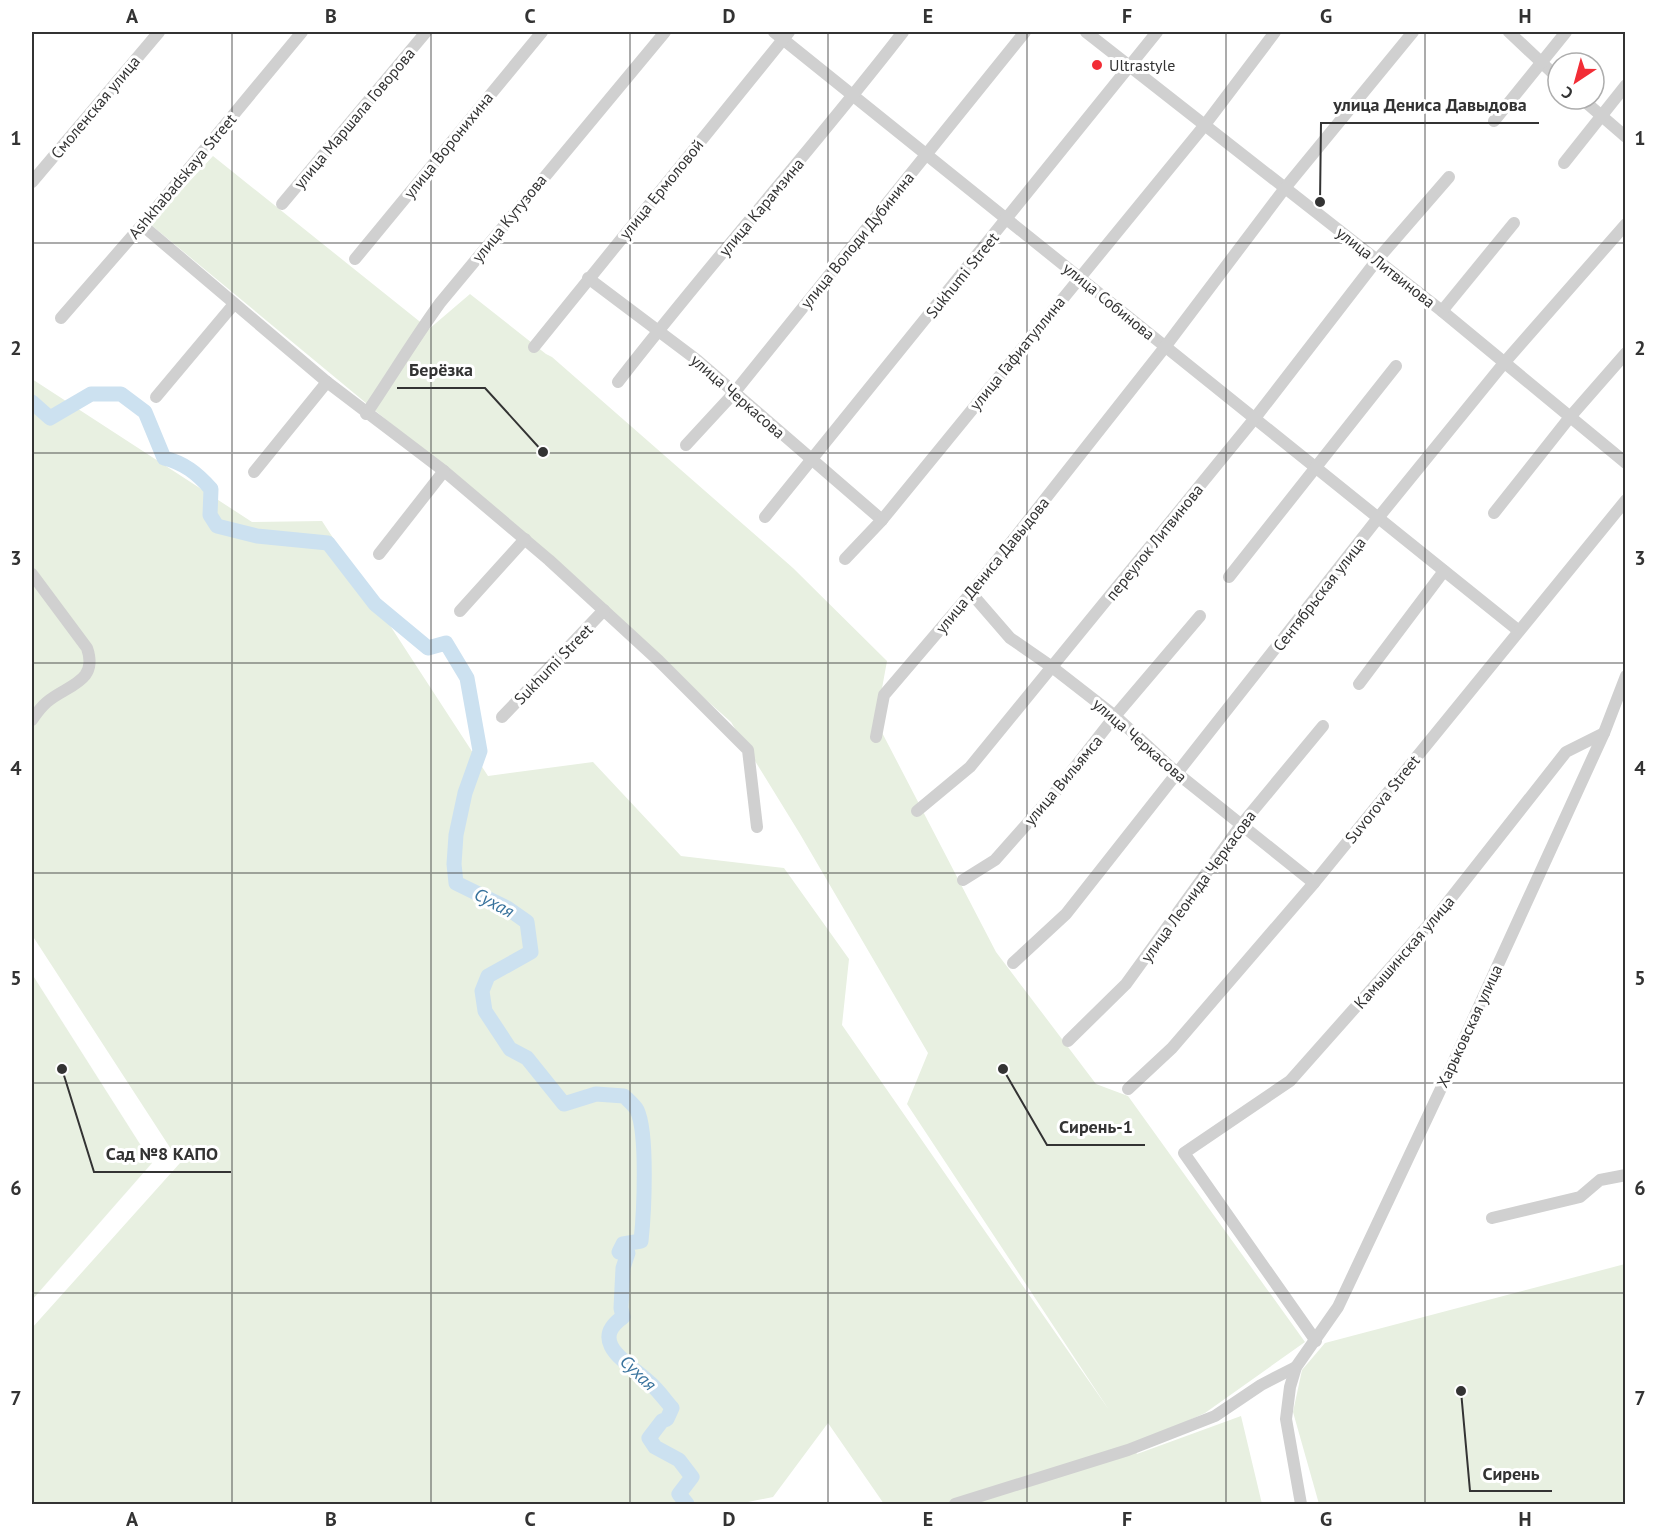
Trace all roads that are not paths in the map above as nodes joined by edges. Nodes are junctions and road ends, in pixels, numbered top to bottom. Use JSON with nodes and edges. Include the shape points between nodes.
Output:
{"nodes":[{"id":1,"x":159,"y":32,"type":"edge"},
{"id":2,"x":302,"y":32,"type":"edge"},
{"id":3,"x":426,"y":32,"type":"edge"},
{"id":4,"x":542,"y":32,"type":"edge"},
{"id":5,"x":665,"y":32,"type":"edge"},
{"id":6,"x":903,"y":32,"type":"edge"},
{"id":7,"x":1024,"y":32,"type":"edge"},
{"id":8,"x":1086,"y":32,"type":"edge"},
{"id":9,"x":1157,"y":32,"type":"edge"},
{"id":10,"x":1275,"y":32,"type":"edge"},
{"id":11,"x":1413,"y":32,"type":"edge"},
{"id":12,"x":1509,"y":32,"type":"edge"},
{"id":13,"x":1566,"y":32,"type":"edge"},
{"id":14,"x":782,"y":34,"type":"edge"},
{"id":15,"x":1541,"y":62,"type":"junction"},
{"id":16,"x":1130,"y":67,"type":"junction"},
{"id":17,"x":1546,"y":67,"type":"edge"},
{"id":18,"x":1626,"y":85,"type":"edge"},
{"id":19,"x":854,"y":95,"type":"junction"},
{"id":20,"x":1594,"y":111,"type":"edge"},
{"id":21,"x":1601,"y":117,"type":"junction"},
{"id":22,"x":1494,"y":121,"type":"dead end"},
{"id":23,"x":1204,"y":126,"type":"junction"},
{"id":24,"x":1626,"y":137,"type":"edge"},
{"id":25,"x":926,"y":154,"type":"junction"},
{"id":26,"x":1564,"y":163,"type":"dead end"},
{"id":27,"x":1449,"y":177,"type":"dead end"},
{"id":28,"x":32,"y":182,"type":"edge"},
{"id":29,"x":1285,"y":188,"type":"junction"},
{"id":30,"x":282,"y":204,"type":"dead end"},
{"id":31,"x":1007,"y":219,"type":"junction"},
{"id":32,"x":1514,"y":223,"type":"dead end"},
{"id":33,"x":1626,"y":224,"type":"edge"},
{"id":34,"x":142,"y":225,"type":"junction"},
{"id":35,"x":355,"y":259,"type":"dead end"},
{"id":36,"x":1377,"y":260,"type":"junction"},
{"id":37,"x":1079,"y":277,"type":"junction"},
{"id":38,"x":588,"y":278,"type":"junction"},
{"id":39,"x":234,"y":304,"type":"junction"},
{"id":40,"x":1442,"y":311,"type":"junction"},
{"id":41,"x":61,"y":318,"type":"dead end"},
{"id":42,"x":658,"y":330,"type":"junction"},
{"id":43,"x":1165,"y":346,"type":"junction"},
{"id":44,"x":534,"y":347,"type":"dead end"},
{"id":45,"x":1626,"y":353,"type":"edge"},
{"id":46,"x":1504,"y":363,"type":"junction"},
{"id":47,"x":1396,"y":366,"type":"dead end"},
{"id":48,"x":327,"y":382,"type":"junction"},
{"id":49,"x":618,"y":382,"type":"dead end"},
{"id":50,"x":734,"y":393,"type":"junction"},
{"id":51,"x":156,"y":397,"type":"dead end"},
{"id":52,"x":366,"y":414,"type":"junction"},
{"id":53,"x":1570,"y":417,"type":"junction"},
{"id":54,"x":1255,"y":418,"type":"junction"},
{"id":55,"x":686,"y":446,"type":"dead end"},
{"id":56,"x":812,"y":459,"type":"junction"},
{"id":57,"x":1626,"y":463,"type":"edge"},
{"id":58,"x":1315,"y":467,"type":"junction"},
{"id":59,"x":444,"y":471,"type":"junction"},
{"id":60,"x":254,"y":472,"type":"dead end"},
{"id":61,"x":1626,"y":500,"type":"edge"},
{"id":62,"x":1494,"y":513,"type":"dead end"},
{"id":63,"x":765,"y":517,"type":"dead end"},
{"id":64,"x":1378,"y":518,"type":"junction"},
{"id":65,"x":882,"y":520,"type":"junction"},
{"id":66,"x":525,"y":539,"type":"junction"},
{"id":67,"x":379,"y":554,"type":"dead end"},
{"id":68,"x":845,"y":558,"type":"dead end"},
{"id":69,"x":1444,"y":571,"type":"junction"},
{"id":70,"x":32,"y":574,"type":"edge"},
{"id":71,"x":1229,"y":576,"type":"dead end"},
{"id":72,"x":971,"y":593,"type":"junction"},
{"id":73,"x":604,"y":610,"type":"junction"},
{"id":74,"x":460,"y":611,"type":"dead end"},
{"id":75,"x":1200,"y":616,"type":"dead end"},
{"id":76,"x":1519,"y":631,"type":"junction"},
{"id":77,"x":1052,"y":667,"type":"junction"},
{"id":78,"x":1626,"y":676,"type":"edge"},
{"id":79,"x":1359,"y":684,"type":"dead end"},
{"id":80,"x":1622,"y":697,"type":"edge"},
{"id":81,"x":1115,"y":716,"type":"junction"},
{"id":82,"x":502,"y":717,"type":"dead end"},
{"id":83,"x":32,"y":720,"type":"edge"},
{"id":84,"x":1323,"y":726,"type":"dead end"},
{"id":85,"x":1604,"y":733,"type":"junction"},
{"id":86,"x":876,"y":737,"type":"dead end"},
{"id":87,"x":1178,"y":774,"type":"junction"},
{"id":88,"x":917,"y":811,"type":"dead end"},
{"id":89,"x":1241,"y":825,"type":"junction"},
{"id":90,"x":757,"y":827,"type":"dead end"},
{"id":91,"x":963,"y":880,"type":"dead end"},
{"id":92,"x":1314,"y":883,"type":"junction"},
{"id":93,"x":1013,"y":963,"type":"dead end"},
{"id":94,"x":1068,"y":1041,"type":"dead end"},
{"id":95,"x":1128,"y":1089,"type":"dead end"},
{"id":96,"x":1626,"y":1175,"type":"edge"},
{"id":97,"x":1491,"y":1218,"type":"dead end"},
{"id":98,"x":1316,"y":1341,"type":"junction"},
{"id":99,"x":1296,"y":1366,"type":"junction"},
{"id":100,"x":955,"y":1504,"type":"edge"},
{"id":101,"x":1301,"y":1504,"type":"edge"}],
"edges":[{"from":1,"to":28,"type":"street","name":"Смоленская улица"},
{"from":2,"to":34,"type":"street","name":"Ashkhabadskaya Street"},
{"from":3,"to":30,"type":"street","name":"улица Маршала Говорова"},
{"from":4,"to":35,"type":"street","name":"улица Воронихина"},
{"from":5,"to":52,"type":"street","name":"улица Кутузова","via":[[440,303]]},
{"from":6,"to":19,"type":"street","name":"улица Карамзина"},
{"from":7,"to":25,"type":"street","name":"улица Володи Дубинина"},
{"from":8,"to":16,"type":"street","name":"улица Литвинова"},
{"from":9,"to":16,"type":"street","name":"Sukhumi Street"},
{"from":10,"to":23,"type":"street","name":"улица Гафиатуллина"},
{"from":11,"to":29,"type":"street","name":"улица Дениса Давыдова"},
{"from":12,"to":15,"type":"street"},
{"from":13,"to":15,"type":"street"},
{"from":14,"to":19,"type":"street","name":"улица Собинова"},
{"from":14,"to":38,"type":"street","name":"улица Ермоловой"},
{"from":15,"to":17,"type":"street"},
{"from":15,"to":22,"type":"street"},
{"from":16,"to":23,"type":"street","name":"улица Литвинова"},
{"from":16,"to":31,"type":"street","name":"Sukhumi Street"},
{"from":18,"to":21,"type":"street"},
{"from":19,"to":25,"type":"street","name":"улица Собинова"},
{"from":19,"to":42,"type":"street","name":"улица Карамзина"},
{"from":20,"to":21,"type":"street"},
{"from":21,"to":24,"type":"street"},
{"from":21,"to":26,"type":"street"},
{"from":23,"to":29,"type":"street","name":"улица Литвинова"},
{"from":23,"to":37,"type":"street","name":"улица Гафиатуллина"},
{"from":25,"to":31,"type":"street","name":"улица Собинова"},
{"from":25,"to":50,"type":"street","name":"улица Володи Дубинина"},
{"from":27,"to":36,"type":"street","name":"переулок Литвинова"},
{"from":29,"to":36,"type":"street","name":"улица Литвинова"},
{"from":29,"to":43,"type":"street","name":"улица Дениса Давыдова"},
{"from":31,"to":37,"type":"street","name":"улица Собинова"},
{"from":31,"to":56,"type":"street","name":"Sukhumi Street"},
{"from":32,"to":40,"type":"street"},
{"from":33,"to":46,"type":"street","name":"Сентябрьская улица"},
{"from":34,"to":39,"type":"street"},
{"from":34,"to":41,"type":"street","name":"Ashkhabadskaya Street"},
{"from":36,"to":40,"type":"street","name":"улица Литвинова"},
{"from":36,"to":54,"type":"street","name":"переулок Литвинова"},
{"from":37,"to":43,"type":"street","name":"улица Собинова"},
{"from":37,"to":65,"type":"street","name":"улица Гафиатуллина"},
{"from":38,"to":42,"type":"street","name":"улица Черкасова"},
{"from":38,"to":44,"type":"street","name":"улица Ермоловой"},
{"from":39,"to":48,"type":"street"},
{"from":39,"to":51,"type":"street"},
{"from":40,"to":46,"type":"street","name":"улица Литвинова"},
{"from":42,"to":49,"type":"street","name":"улица Карамзина"},
{"from":42,"to":50,"type":"street","name":"улица Черкасова"},
{"from":43,"to":54,"type":"street","name":"улица Собинова"},
{"from":43,"to":72,"type":"street","name":"улица Дениса Давыдова"},
{"from":45,"to":53,"type":"street"},
{"from":46,"to":53,"type":"street","name":"улица Литвинова"},
{"from":46,"to":64,"type":"street","name":"Сентябрьская улица"},
{"from":47,"to":58,"type":"street"},
{"from":48,"to":52,"type":"street"},
{"from":48,"to":60,"type":"street"},
{"from":50,"to":55,"type":"street","name":"улица Володи Дубинина"},
{"from":50,"to":56,"type":"street","name":"улица Черкасова"},
{"from":52,"to":59,"type":"street"},
{"from":53,"to":57,"type":"street","name":"улица Литвинова"},
{"from":53,"to":62,"type":"street"},
{"from":54,"to":58,"type":"street","name":"улица Собинова"},
{"from":54,"to":77,"type":"street","name":"переулок Литвинова"},
{"from":56,"to":63,"type":"street","name":"Sukhumi Street"},
{"from":56,"to":65,"type":"street","name":"улица Черкасова"},
{"from":58,"to":64,"type":"street","name":"улица Собинова"},
{"from":58,"to":71,"type":"street"},
{"from":59,"to":66,"type":"street"},
{"from":59,"to":67,"type":"street"},
{"from":61,"to":76,"type":"street","name":"Suvorova Street"},
{"from":64,"to":69,"type":"street","name":"улица Собинова"},
{"from":64,"to":87,"type":"street","name":"Сентябрьская улица"},
{"from":65,"to":68,"type":"street","name":"улица Гафиатуллина"},
{"from":66,"to":73,"type":"street"},
{"from":66,"to":74,"type":"street"},
{"from":69,"to":76,"type":"street","name":"улица Собинова"},
{"from":69,"to":79,"type":"street"},
{"from":70,"to":83,"type":"street","via":[[91,659],[85,677],[46,702]]},
{"from":72,"to":77,"type":"street","name":"улица Черкасова","via":[[1010,638]]},
{"from":72,"to":86,"type":"street","name":"улица Дениса Давыдова","via":[[884,695]]},
{"from":73,"to":82,"type":"street","name":"Sukhumi Street"},
{"from":73,"to":90,"type":"street","via":[[748,750]]},
{"from":75,"to":81,"type":"street","name":"улица Вильямса"},
{"from":76,"to":92,"type":"street","name":"Suvorova Street"},
{"from":77,"to":81,"type":"street","name":"улица Черкасова"},
{"from":77,"to":88,"type":"street","name":"переулок Литвинова","via":[[970,767]]},
{"from":78,"to":80,"type":"street","name":"Харьковская улица"},
{"from":80,"to":85,"type":"street","name":"Харьковская улица"},
{"from":81,"to":87,"type":"street","name":"улица Черкасова"},
{"from":81,"to":91,"type":"street","name":"улица Вильямса","via":[[995,860]]},
{"from":84,"to":89,"type":"street","name":"улица Леонида Черкасова"},
{"from":85,"to":98,"type":"street","name":"Харьковская улица","via":[[1341,1301]]},
{"from":85,"to":98,"type":"street","name":"Камышинская улица","via":[[1566,752],[1440,912],[1290,1081],[1184,1153]]},
{"from":87,"to":89,"type":"street","name":"улица Черкасова"},
{"from":87,"to":93,"type":"street","name":"Сентябрьская улица","via":[[1066,914]]},
{"from":89,"to":92,"type":"street","name":"улица Черкасова"},
{"from":89,"to":94,"type":"street","name":"улица Леонида Черкасова","via":[[1126,984]]},
{"from":92,"to":95,"type":"street","name":"Suvorova Street","via":[[1172,1048]]},
{"from":96,"to":97,"type":"street","via":[[1600,1180],[1580,1197]]},
{"from":98,"to":99,"type":"street","name":"Харьковская улица"},
{"from":99,"to":100,"type":"street","via":[[1215,1416],[1128,1450]]},
{"from":99,"to":101,"type":"street","via":[[1286,1419]]}]}
